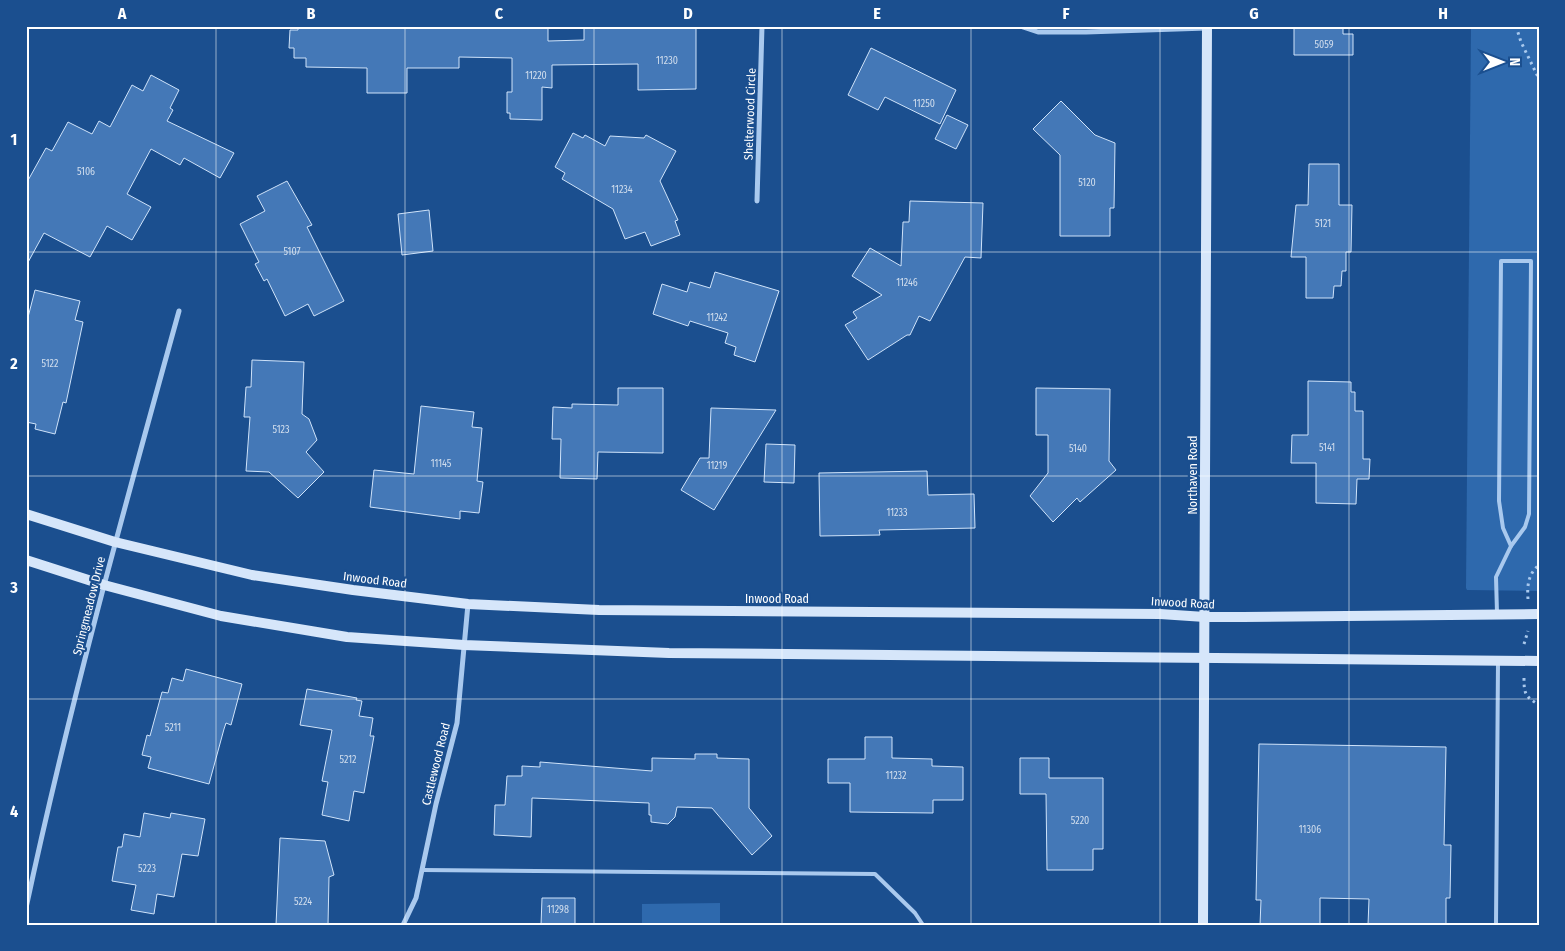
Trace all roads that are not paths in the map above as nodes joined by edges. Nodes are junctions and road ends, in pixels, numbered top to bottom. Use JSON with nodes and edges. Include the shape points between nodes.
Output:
{"nodes":[{"id":1,"x":762,"y":26,"type":"edge"},
{"id":2,"x":1020,"y":26,"type":"edge"},
{"id":3,"x":1207,"y":27,"type":"edge"},
{"id":4,"x":757,"y":201,"type":"dead end"},
{"id":5,"x":179,"y":311,"type":"dead end"},
{"id":6,"x":26,"y":514,"type":"edge"},
{"id":7,"x":115,"y":542,"type":"junction"},
{"id":8,"x":1511,"y":546,"type":"junction"},
{"id":9,"x":26,"y":560,"type":"edge"},
{"id":10,"x":104,"y":586,"type":"junction"},
{"id":11,"x":468,"y":604,"type":"junction"},
{"id":12,"x":1539,"y":614,"type":"edge"},
{"id":13,"x":1497,"y":615,"type":"junction"},
{"id":14,"x":1204,"y":617,"type":"junction"},
{"id":15,"x":464,"y":645,"type":"junction"},
{"id":16,"x":1204,"y":658,"type":"junction"},
{"id":17,"x":1498,"y":661,"type":"junction"},
{"id":18,"x":1539,"y":661,"type":"edge"},
{"id":19,"x":422,"y":870,"type":"junction"},
{"id":20,"x":26,"y":908,"type":"edge"},
{"id":21,"x":403,"y":925,"type":"edge"},
{"id":22,"x":923,"y":925,"type":"edge"},
{"id":23,"x":1204,"y":925,"type":"edge"},
{"id":24,"x":1496,"y":925,"type":"edge"}],
"edges":[{"from":1,"to":4,"type":"street","name":"Shelterwood Circle"},
{"from":2,"to":3,"type":"street","via":[[1038,32]]},
{"from":3,"to":14,"type":"main road","name":"Northaven Road"},
{"from":5,"to":7,"type":"street","name":"Springmeadow Drive"},
{"from":6,"to":7,"type":"main road","name":"Inwood Road"},
{"from":7,"to":10,"type":"street","name":"Springmeadow Drive"},
{"from":7,"to":11,"type":"main road","name":"Inwood Road","via":[[252,575]]},
{"from":8,"to":8,"type":"lane","via":[[1503,528],[1500,501],[1501,261],[1531,261],[1529,514],[1525,527]]},
{"from":8,"to":13,"type":"lane","via":[[1496,577]]},
{"from":9,"to":10,"type":"main road"},
{"from":10,"to":15,"type":"main road","via":[[221,616],[347,637]]},
{"from":10,"to":20,"type":"street","name":"Springmeadow Drive","via":[[42,831]]},
{"from":11,"to":14,"type":"main road","name":"Inwood Road","via":[[599,610]]},
{"from":11,"to":15,"type":"street","name":"Castlewood Road"},
{"from":12,"to":13,"type":"main road","name":"Inwood Road"},
{"from":13,"to":14,"type":"main road","name":"Inwood Road"},
{"from":14,"to":16,"type":"main road","name":"Northaven Road"},
{"from":15,"to":16,"type":"main road","via":[[669,653]]},
{"from":15,"to":19,"type":"street","name":"Castlewood Road","via":[[457,723]]},
{"from":16,"to":17,"type":"main road"},
{"from":16,"to":23,"type":"main road","name":"Northaven Road"},
{"from":17,"to":18,"type":"main road"},
{"from":17,"to":24,"type":"lane"},
{"from":19,"to":21,"type":"street","name":"Castlewood Road","via":[[416,898]]},
{"from":19,"to":22,"type":"lane","via":[[875,874]]}]}
